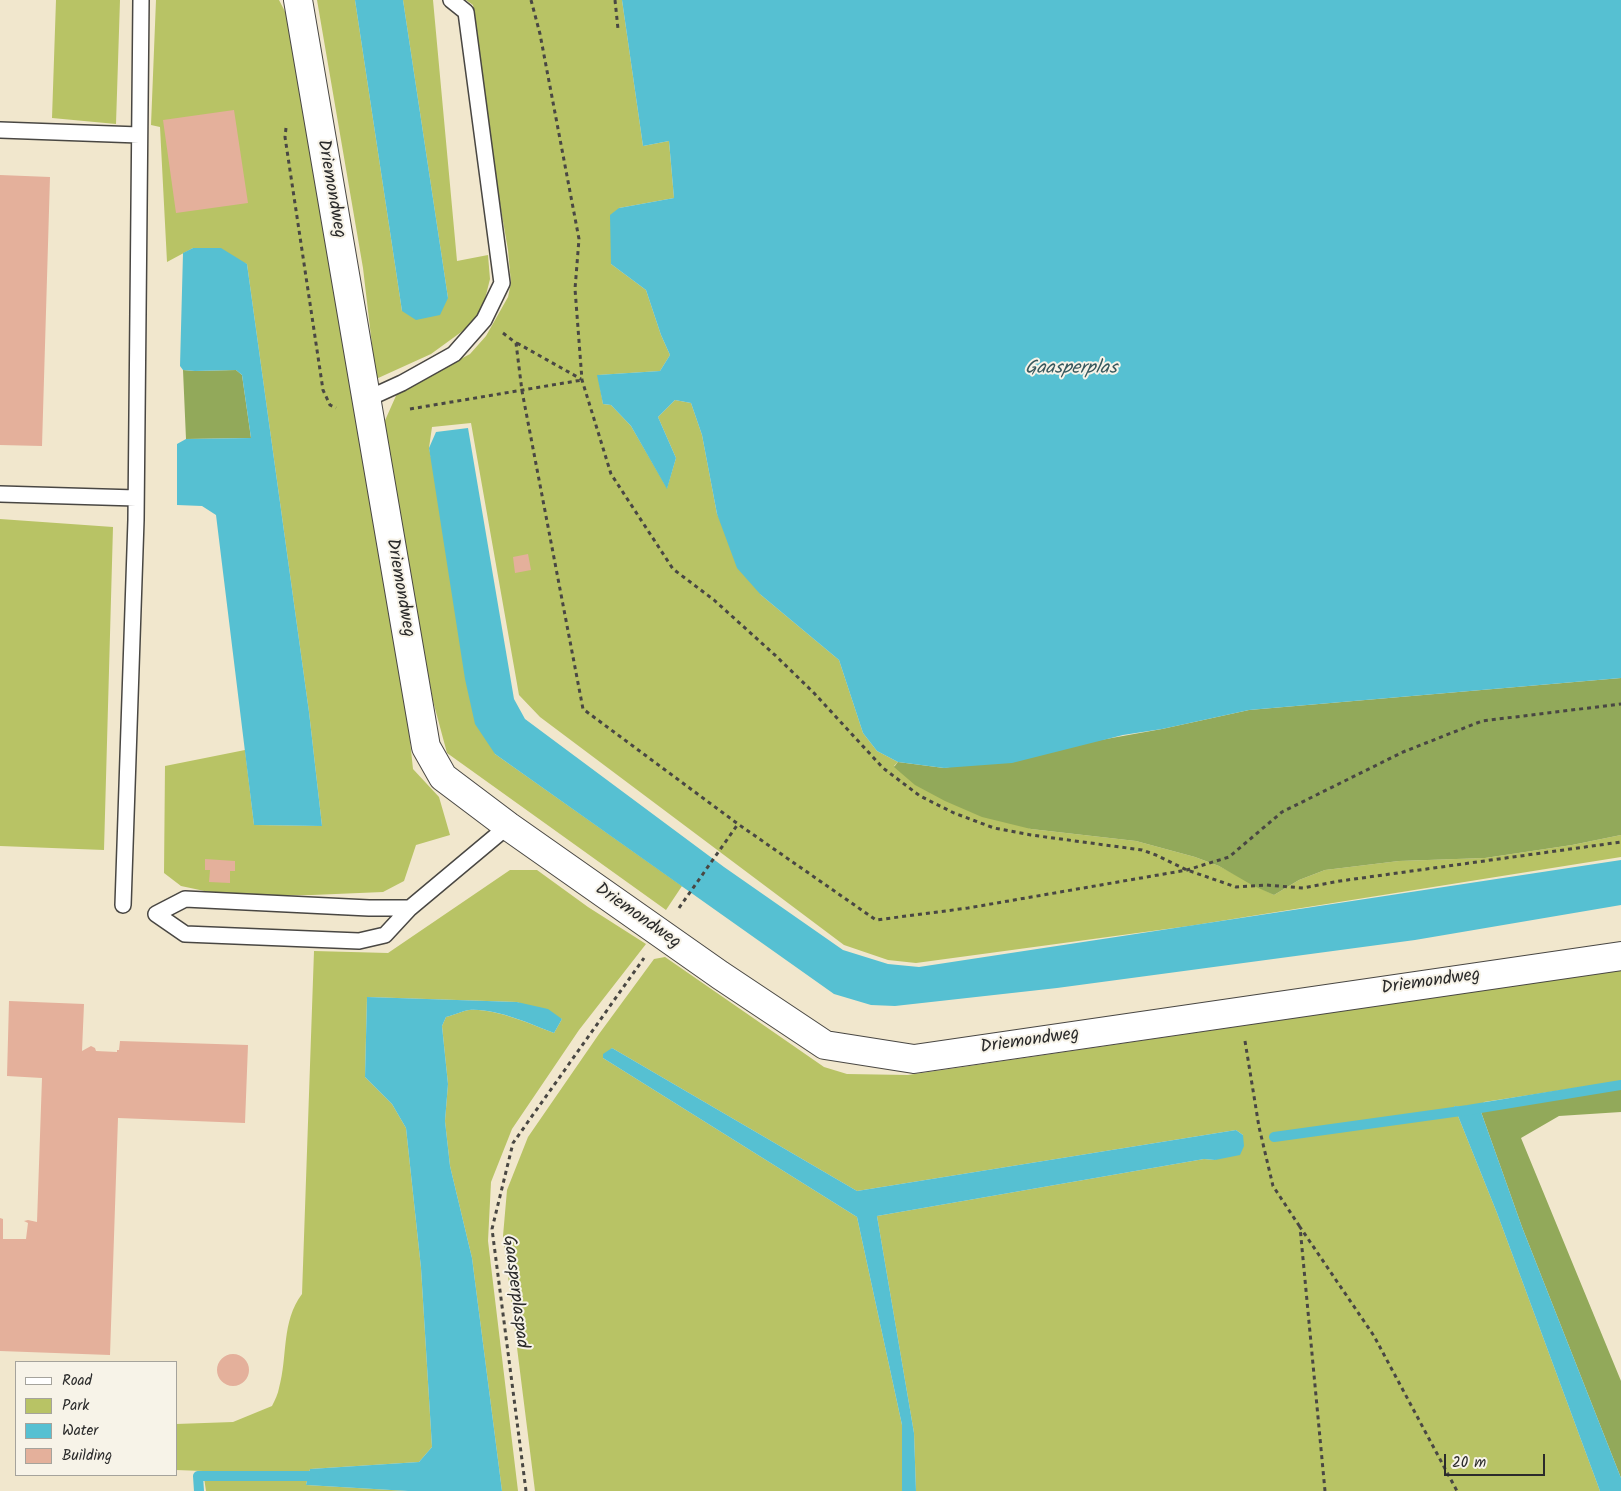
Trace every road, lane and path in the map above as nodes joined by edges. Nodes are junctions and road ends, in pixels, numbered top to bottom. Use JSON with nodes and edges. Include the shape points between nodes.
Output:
{"nodes":[{"id":1,"x":141,"y":0,"type":"edge"},
{"id":2,"x":298,"y":0,"type":"edge"},
{"id":3,"x":451,"y":0,"type":"edge"},
{"id":4,"x":531,"y":0,"type":"edge"},
{"id":5,"x":614,"y":0,"type":"edge"},
{"id":6,"x":618,"y":29,"type":"dead end"},
{"id":7,"x":0,"y":130,"type":"edge"},
{"id":8,"x":139,"y":135,"type":"junction"},
{"id":9,"x":484,"y":320,"type":"junction"},
{"id":10,"x":516,"y":343,"type":"junction"},
{"id":11,"x":582,"y":380,"type":"junction"},
{"id":12,"x":522,"y":391,"type":"junction"},
{"id":13,"x":368,"y":407,"type":"junction"},
{"id":14,"x":0,"y":494,"type":"edge"},
{"id":15,"x":136,"y":498,"type":"junction"},
{"id":16,"x":1621,"y":704,"type":"edge"},
{"id":17,"x":738,"y":824,"type":"junction"},
{"id":18,"x":508,"y":826,"type":"junction"},
{"id":19,"x":1621,"y":842,"type":"edge"},
{"id":20,"x":1187,"y":870,"type":"junction"},
{"id":21,"x":122,"y":904,"type":"dead end"},
{"id":22,"x":410,"y":908,"type":"junction"},
{"id":23,"x":678,"y":910,"type":"dead end"},
{"id":24,"x":662,"y":935,"type":"junction"},
{"id":25,"x":1621,"y":956,"type":"edge"},
{"id":26,"x":1240,"y":1011,"type":"junction"},
{"id":27,"x":1300,"y":1226,"type":"junction"},
{"id":28,"x":526,"y":1491,"type":"edge"},
{"id":29,"x":1325,"y":1491,"type":"edge"},
{"id":30,"x":1457,"y":1491,"type":"edge"}],
"edges":[{"from":1,"to":8,"type":"lane"},
{"from":2,"to":13,"type":"street","name":"Driemondweg"},
{"from":3,"to":9,"type":"lane","via":[[466,12],[502,275],[502,283]]},
{"from":4,"to":11,"type":"path","via":[[579,239],[575,289]]},
{"from":5,"to":6,"type":"path"},
{"from":7,"to":8,"type":"lane"},
{"from":8,"to":15,"type":"lane"},
{"from":9,"to":10,"type":"path"},
{"from":9,"to":13,"type":"lane","via":[[454,354],[402,383]]},
{"from":10,"to":11,"type":"path"},
{"from":10,"to":12,"type":"path"},
{"from":11,"to":12,"type":"path"},
{"from":11,"to":20,"type":"path","via":[[611,474],[673,570],[714,600],[776,656],[814,692],[883,768],[920,796],[954,814],[994,828],[1142,850]]},
{"from":12,"to":13,"type":"path"},
{"from":12,"to":17,"type":"path","via":[[583,709]]},
{"from":13,"to":18,"type":"street","name":"Driemondweg","via":[[426,746],[443,778]]},
{"from":14,"to":15,"type":"lane"},
{"from":15,"to":21,"type":"lane"},
{"from":16,"to":20,"type":"path","via":[[1482,721],[1403,752],[1282,812],[1229,857]]},
{"from":17,"to":20,"type":"path","via":[[876,920],[968,908]]},
{"from":17,"to":23,"type":"path"},
{"from":18,"to":22,"type":"lane"},
{"from":18,"to":24,"type":"street","name":"Driemondweg"},
{"from":19,"to":20,"type":"path","via":[[1303,888],[1236,887]]},
{"from":22,"to":22,"type":"lane","via":[[185,900],[156,914],[185,934],[359,941],[385,936]]},
{"from":24,"to":26,"type":"street","name":"Driemondweg","via":[[825,1045],[914,1058]]},
{"from":24,"to":28,"type":"path","name":"Gaasperplaspad","via":[[513,1143],[510,1152],[492,1229]]},
{"from":25,"to":26,"type":"street","name":"Driemondweg"},
{"from":26,"to":27,"type":"path","via":[[1259,1127],[1273,1186]]},
{"from":27,"to":29,"type":"path"},
{"from":27,"to":30,"type":"path","via":[[1374,1336]]}]}
